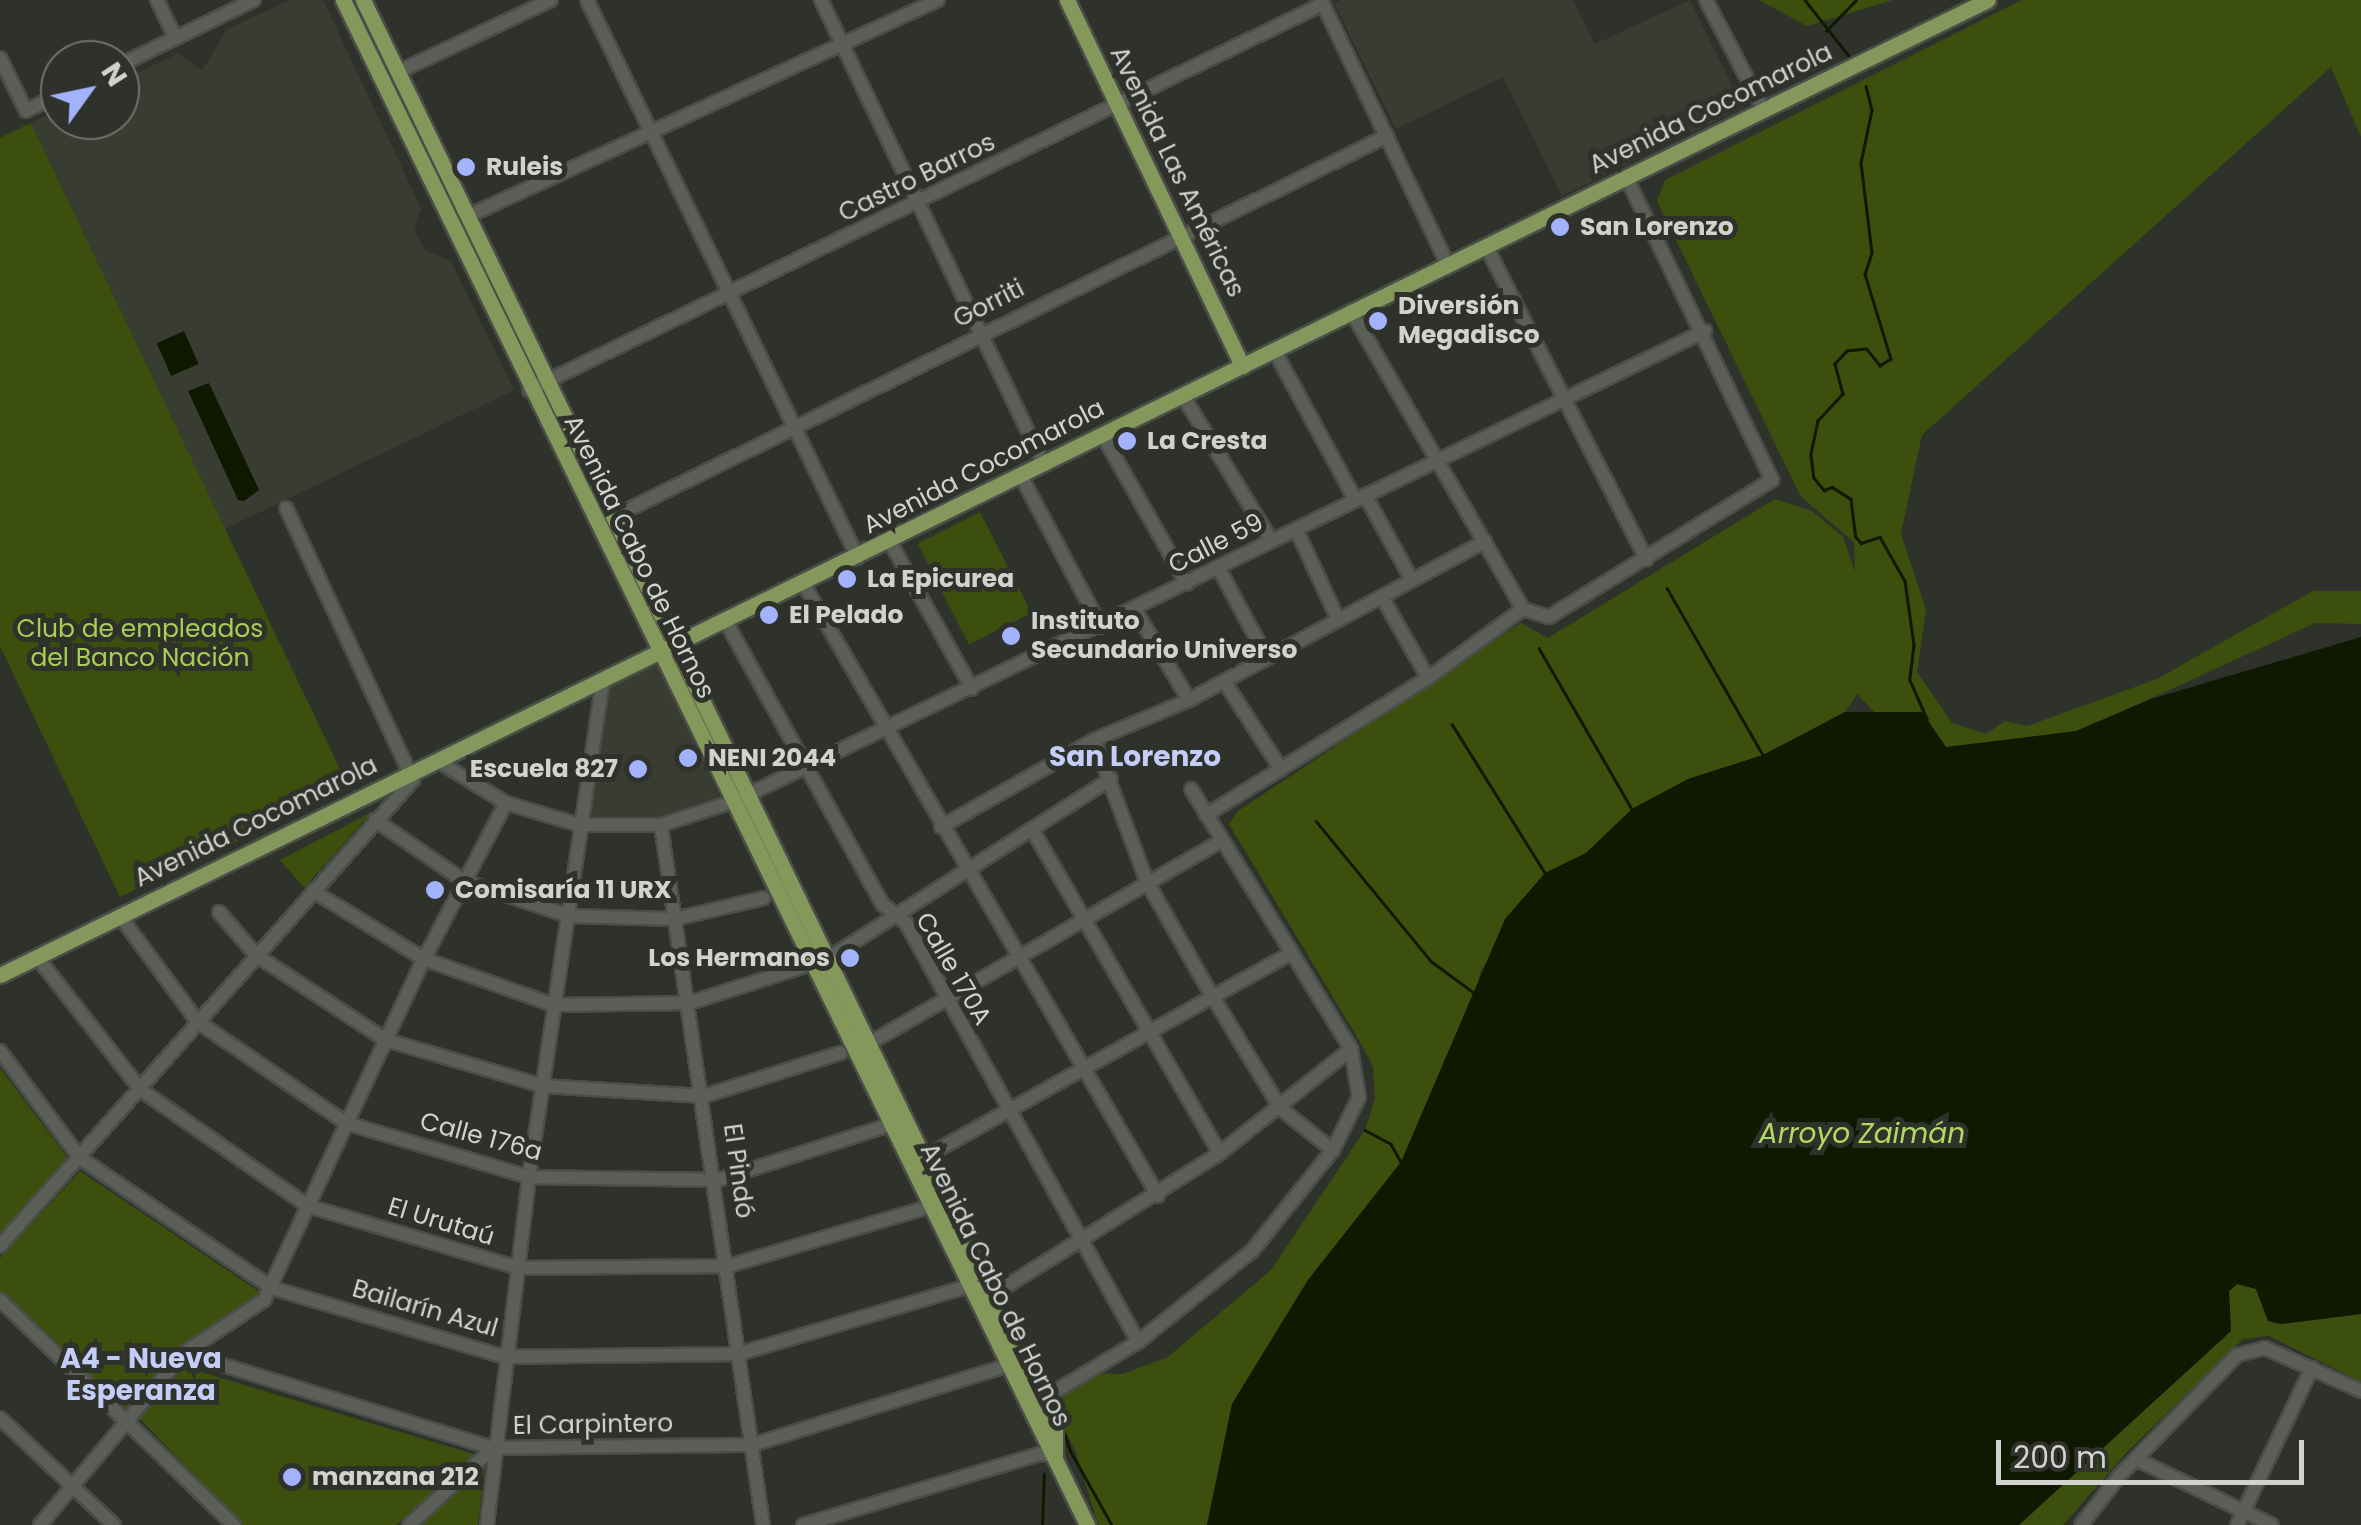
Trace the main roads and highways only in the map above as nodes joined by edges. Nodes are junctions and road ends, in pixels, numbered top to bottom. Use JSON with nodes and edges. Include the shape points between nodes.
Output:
{"nodes":[{"id":1,"x":343,"y":0,"type":"edge"},
{"id":2,"x":363,"y":0,"type":"edge"},
{"id":3,"x":1067,"y":0,"type":"edge"},
{"id":4,"x":1988,"y":0,"type":"edge"},
{"id":5,"x":1242,"y":366,"type":"junction"},
{"id":6,"x":666,"y":649,"type":"junction"},
{"id":7,"x":0,"y":975,"type":"edge"},
{"id":8,"x":979,"y":1289,"type":"junction"},
{"id":9,"x":1055,"y":1456,"type":"junction"},
{"id":10,"x":1087,"y":1525,"type":"edge"}],
"edges":[{"from":1,"to":6,"type":"main road","name":"Avenida Cabo de Hornos","via":[[529,390]]},
{"from":2,"to":6,"type":"main road","name":"Avenida Cabo de Hornos","via":[[613,517]]},
{"from":3,"to":5,"type":"main road","name":"Avenida Las Américas"},
{"from":4,"to":5,"type":"main road","name":"Avenida Cocomarola"},
{"from":5,"to":6,"type":"main road","name":"Avenida Cocomarola"},
{"from":6,"to":7,"type":"main road","name":"Avenida Cocomarola"},
{"from":6,"to":8,"type":"main road","name":"Avenida Cabo de Hornos","via":[[747,795]]},
{"from":6,"to":8,"type":"main road","name":"Avenida Cabo de Hornos","via":[[809,964],[928,1207]]},
{"from":8,"to":9,"type":"main road","name":"Avenida Cabo de Hornos","via":[[1006,1366],[1041,1442]]},
{"from":8,"to":9,"type":"main road","name":"Avenida Cabo de Hornos","via":[[1042,1400],[1055,1432]]},
{"from":9,"to":10,"type":"main road","name":"Avenida Cabo de Hornos"}]}
